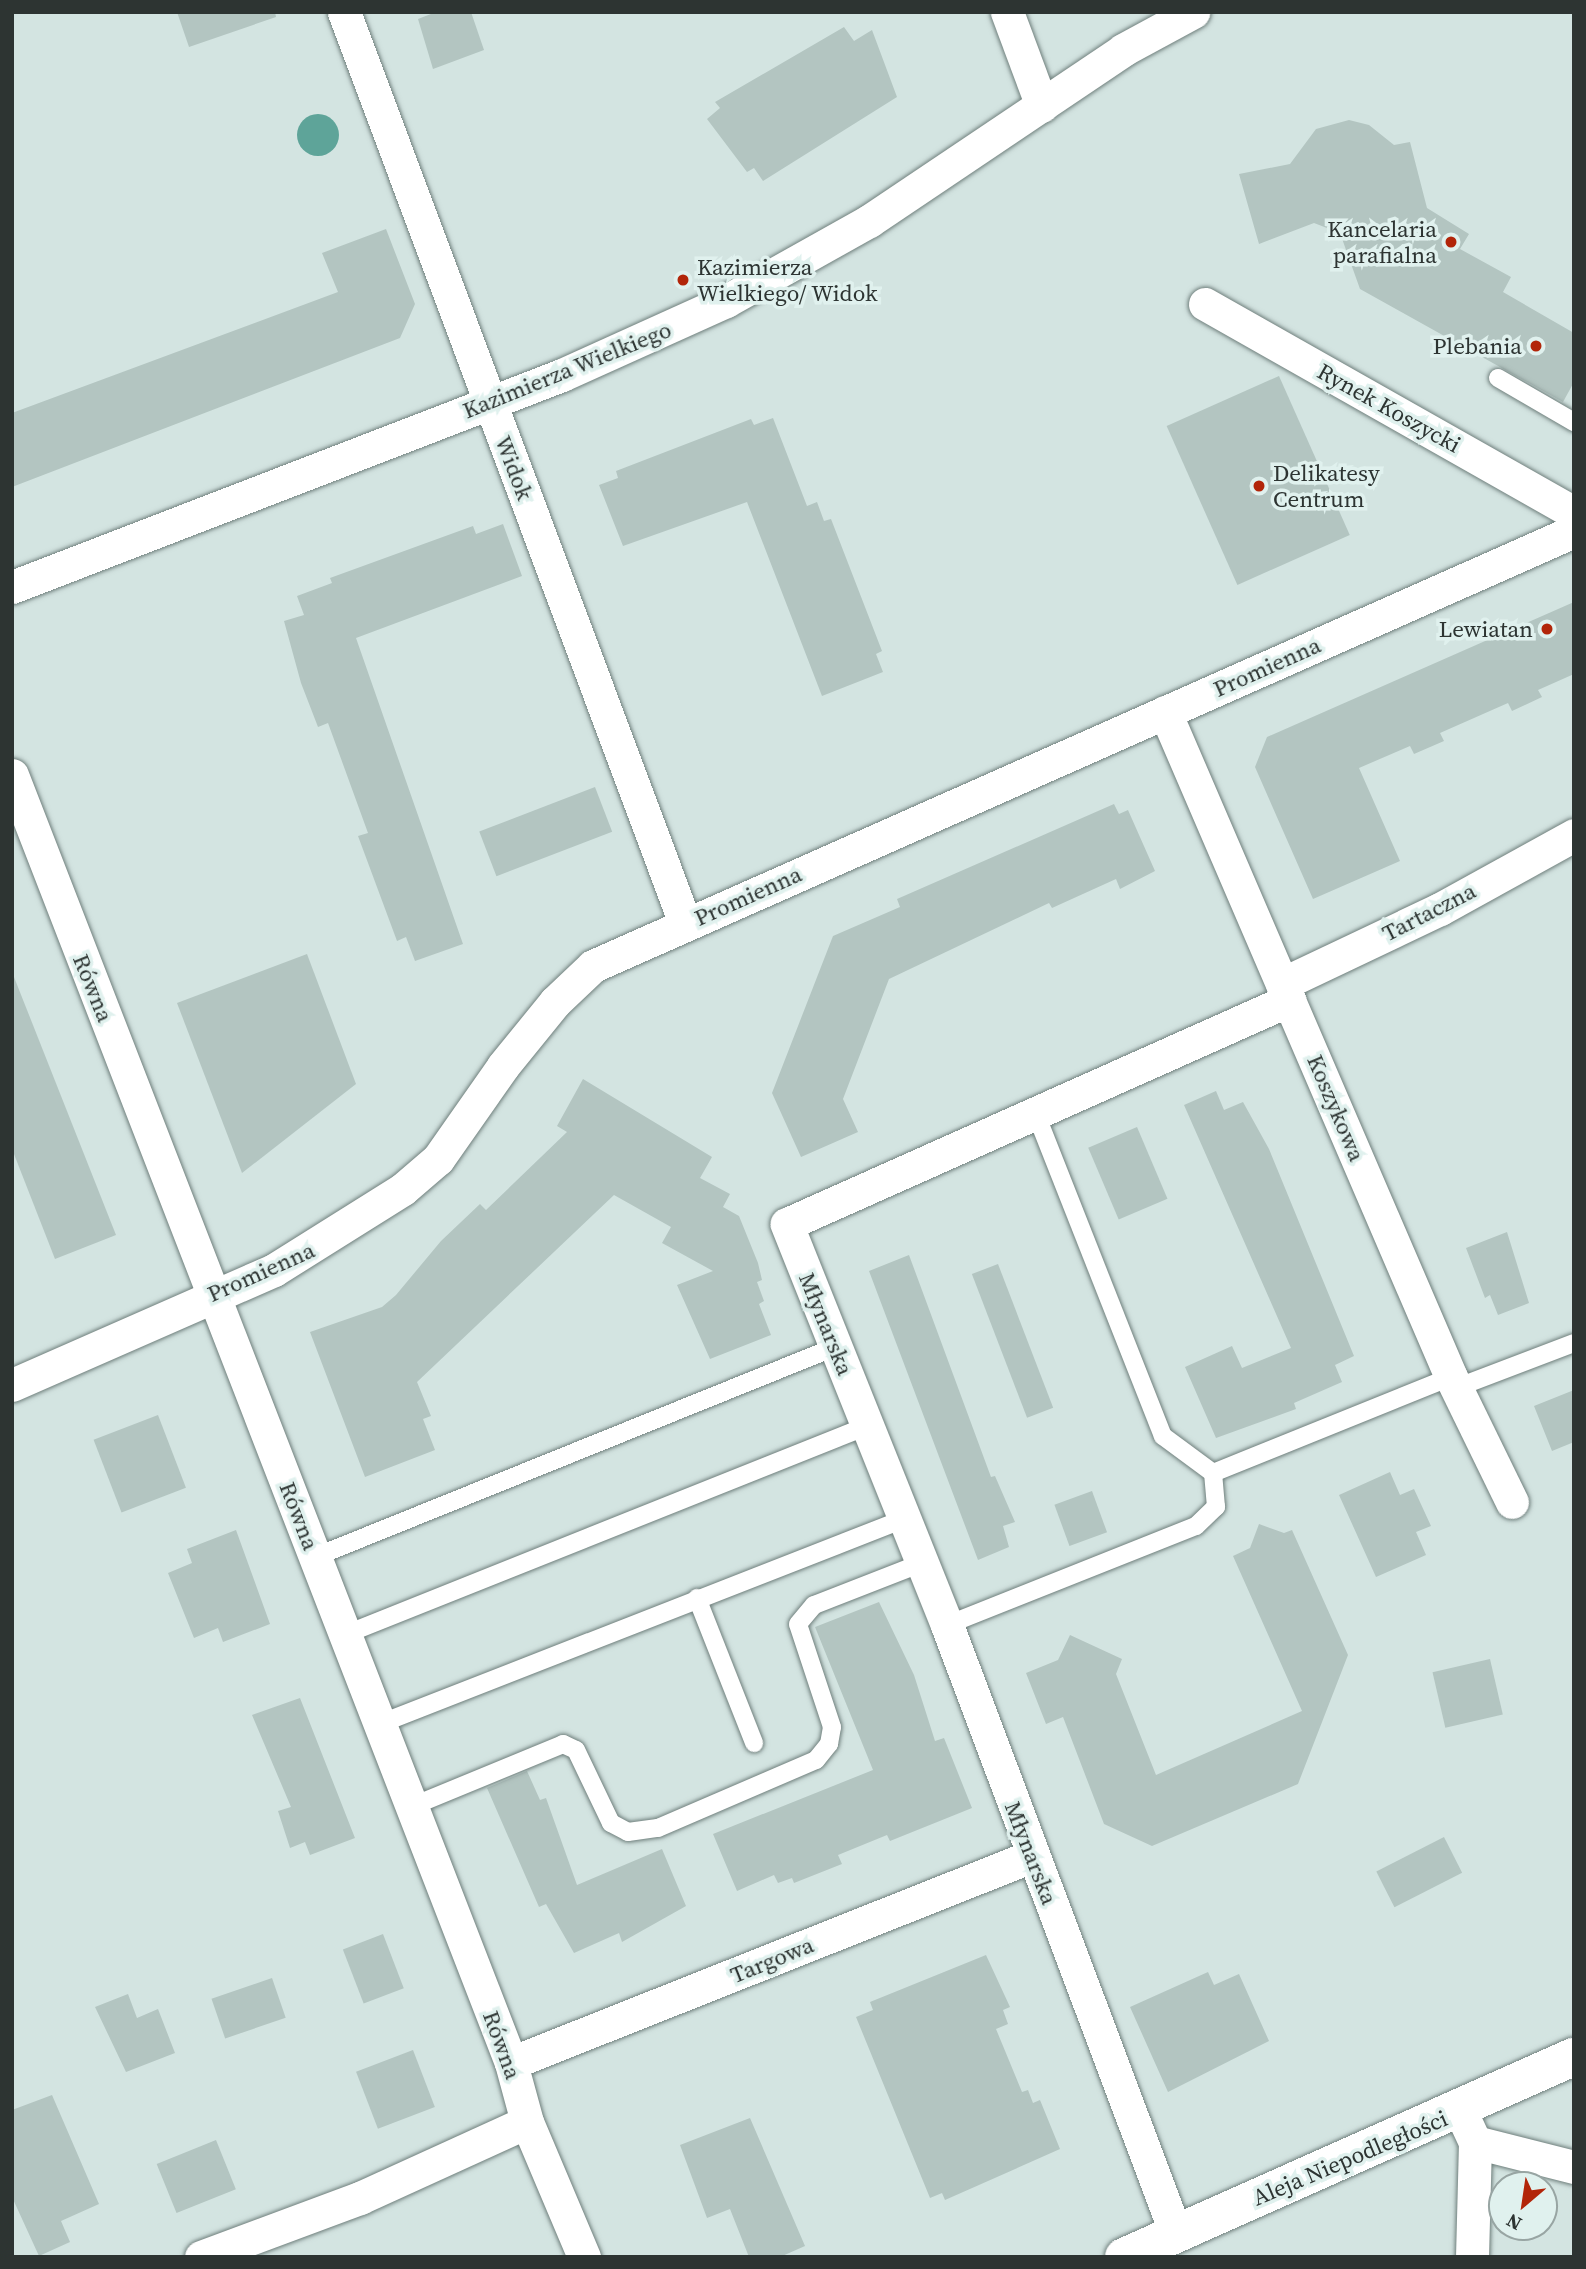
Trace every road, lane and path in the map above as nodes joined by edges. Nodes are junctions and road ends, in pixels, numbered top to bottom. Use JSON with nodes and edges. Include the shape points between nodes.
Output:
{"nodes":[{"id":1,"x":344,"y":12,"type":"edge"},
{"id":2,"x":1007,"y":12,"type":"edge"},
{"id":3,"x":1192,"y":12,"type":"edge"},
{"id":4,"x":1042,"y":106,"type":"junction"},
{"id":5,"x":1205,"y":304,"type":"dead end"},
{"id":6,"x":1498,"y":378,"type":"dead end"},
{"id":7,"x":490,"y":403,"type":"junction"},
{"id":8,"x":1574,"y":422,"type":"edge"},
{"id":9,"x":1574,"y":513,"type":"edge"},
{"id":10,"x":1574,"y":531,"type":"edge"},
{"id":11,"x":12,"y":587,"type":"edge"},
{"id":12,"x":1164,"y":712,"type":"junction"},
{"id":13,"x":12,"y":775,"type":"edge"},
{"id":14,"x":1574,"y":835,"type":"edge"},
{"id":15,"x":685,"y":923,"type":"junction"},
{"id":16,"x":1285,"y":992,"type":"junction"},
{"id":17,"x":1035,"y":1114,"type":"junction"},
{"id":18,"x":216,"y":1292,"type":"junction"},
{"id":19,"x":1574,"y":1343,"type":"edge"},
{"id":20,"x":835,"y":1347,"type":"junction"},
{"id":21,"x":1453,"y":1382,"type":"junction"},
{"id":22,"x":12,"y":1385,"type":"edge"},
{"id":23,"x":867,"y":1426,"type":"junction"},
{"id":24,"x":1213,"y":1473,"type":"junction"},
{"id":25,"x":1512,"y":1502,"type":"dead end"},
{"id":26,"x":904,"y":1519,"type":"junction"},
{"id":27,"x":315,"y":1557,"type":"junction"},
{"id":28,"x":922,"y":1563,"type":"junction"},
{"id":29,"x":697,"y":1598,"type":"junction"},
{"id":30,"x":947,"y":1625,"type":"junction"},
{"id":31,"x":344,"y":1635,"type":"junction"},
{"id":32,"x":377,"y":1725,"type":"junction"},
{"id":33,"x":754,"y":1743,"type":"dead end"},
{"id":34,"x":408,"y":1808,"type":"junction"},
{"id":35,"x":1032,"y":1856,"type":"junction"},
{"id":36,"x":1574,"y":2057,"type":"edge"},
{"id":37,"x":511,"y":2063,"type":"junction"},
{"id":38,"x":527,"y":2122,"type":"junction"},
{"id":39,"x":1468,"y":2126,"type":"junction"},
{"id":40,"x":1574,"y":2167,"type":"edge"},
{"id":41,"x":1177,"y":2234,"type":"junction"},
{"id":42,"x":201,"y":2257,"type":"edge"},
{"id":43,"x":584,"y":2257,"type":"edge"},
{"id":44,"x":1124,"y":2257,"type":"edge"},
{"id":45,"x":1472,"y":2257,"type":"edge"}],
"edges":[{"from":1,"to":7,"type":"street","name":"Widok"},
{"from":2,"to":4,"type":"street"},
{"from":3,"to":4,"type":"street","name":"Kazimierza Wielkiego","via":[[1123,50]]},
{"from":4,"to":7,"type":"street","name":"Kazimierza Wielkiego","via":[[925,186],[777,275],[657,335]]},
{"from":5,"to":9,"type":"street","name":"Rynek Koszycki"},
{"from":6,"to":8,"type":"lane"},
{"from":7,"to":11,"type":"street","name":"Kazimierza Wielkiego"},
{"from":7,"to":15,"type":"street","name":"Widok"},
{"from":10,"to":12,"type":"street","name":"Promienna"},
{"from":12,"to":15,"type":"street","name":"Promienna"},
{"from":12,"to":16,"type":"street","name":"Koszykowa"},
{"from":13,"to":18,"type":"street","name":"Równa"},
{"from":14,"to":16,"type":"street","name":"Tartaczna"},
{"from":15,"to":18,"type":"street","name":"Promienna","via":[[593,965],[520,1045],[438,1159],[403,1189],[314,1250]]},
{"from":16,"to":17,"type":"street","name":"Młynarska"},
{"from":16,"to":21,"type":"street","name":"Koszykowa"},
{"from":17,"to":20,"type":"street","name":"Młynarska","via":[[787,1224]]},
{"from":17,"to":24,"type":"lane","via":[[1163,1436]]},
{"from":18,"to":22,"type":"street","name":"Promienna"},
{"from":18,"to":27,"type":"street","name":"Równa"},
{"from":19,"to":21,"type":"lane"},
{"from":20,"to":23,"type":"street","name":"Młynarska"},
{"from":20,"to":27,"type":"lane"},
{"from":21,"to":24,"type":"lane"},
{"from":21,"to":25,"type":"street","name":"Koszykowa"},
{"from":23,"to":26,"type":"street","name":"Młynarska"},
{"from":23,"to":31,"type":"lane"},
{"from":24,"to":30,"type":"lane","via":[[1216,1507],[1196,1526]]},
{"from":26,"to":28,"type":"street","name":"Młynarska"},
{"from":26,"to":29,"type":"lane"},
{"from":27,"to":31,"type":"street","name":"Równa"},
{"from":28,"to":30,"type":"street","name":"Młynarska"},
{"from":28,"to":34,"type":"lane","via":[[814,1605],[798,1624],[832,1727],[829,1744],[816,1760],[658,1828],[628,1832],[611,1823],[576,1749],[563,1744]]},
{"from":29,"to":32,"type":"lane"},
{"from":29,"to":33,"type":"lane"},
{"from":30,"to":35,"type":"street","name":"Młynarska"},
{"from":31,"to":32,"type":"street","name":"Równa"},
{"from":32,"to":34,"type":"street","name":"Równa"},
{"from":34,"to":37,"type":"street","name":"Równa"},
{"from":35,"to":37,"type":"street","name":"Targowa"},
{"from":35,"to":41,"type":"street","name":"Młynarska"},
{"from":36,"to":39,"type":"street","name":"Aleja Niepodległości"},
{"from":37,"to":38,"type":"street","name":"Równa"},
{"from":38,"to":42,"type":"street","via":[[360,2198]]},
{"from":38,"to":43,"type":"street","name":"Równa"},
{"from":39,"to":40,"type":"street"},
{"from":39,"to":41,"type":"street","name":"Aleja Niepodległości"},
{"from":39,"to":45,"type":"street"},
{"from":41,"to":44,"type":"street","name":"Aleja Niepodległości"}]}
